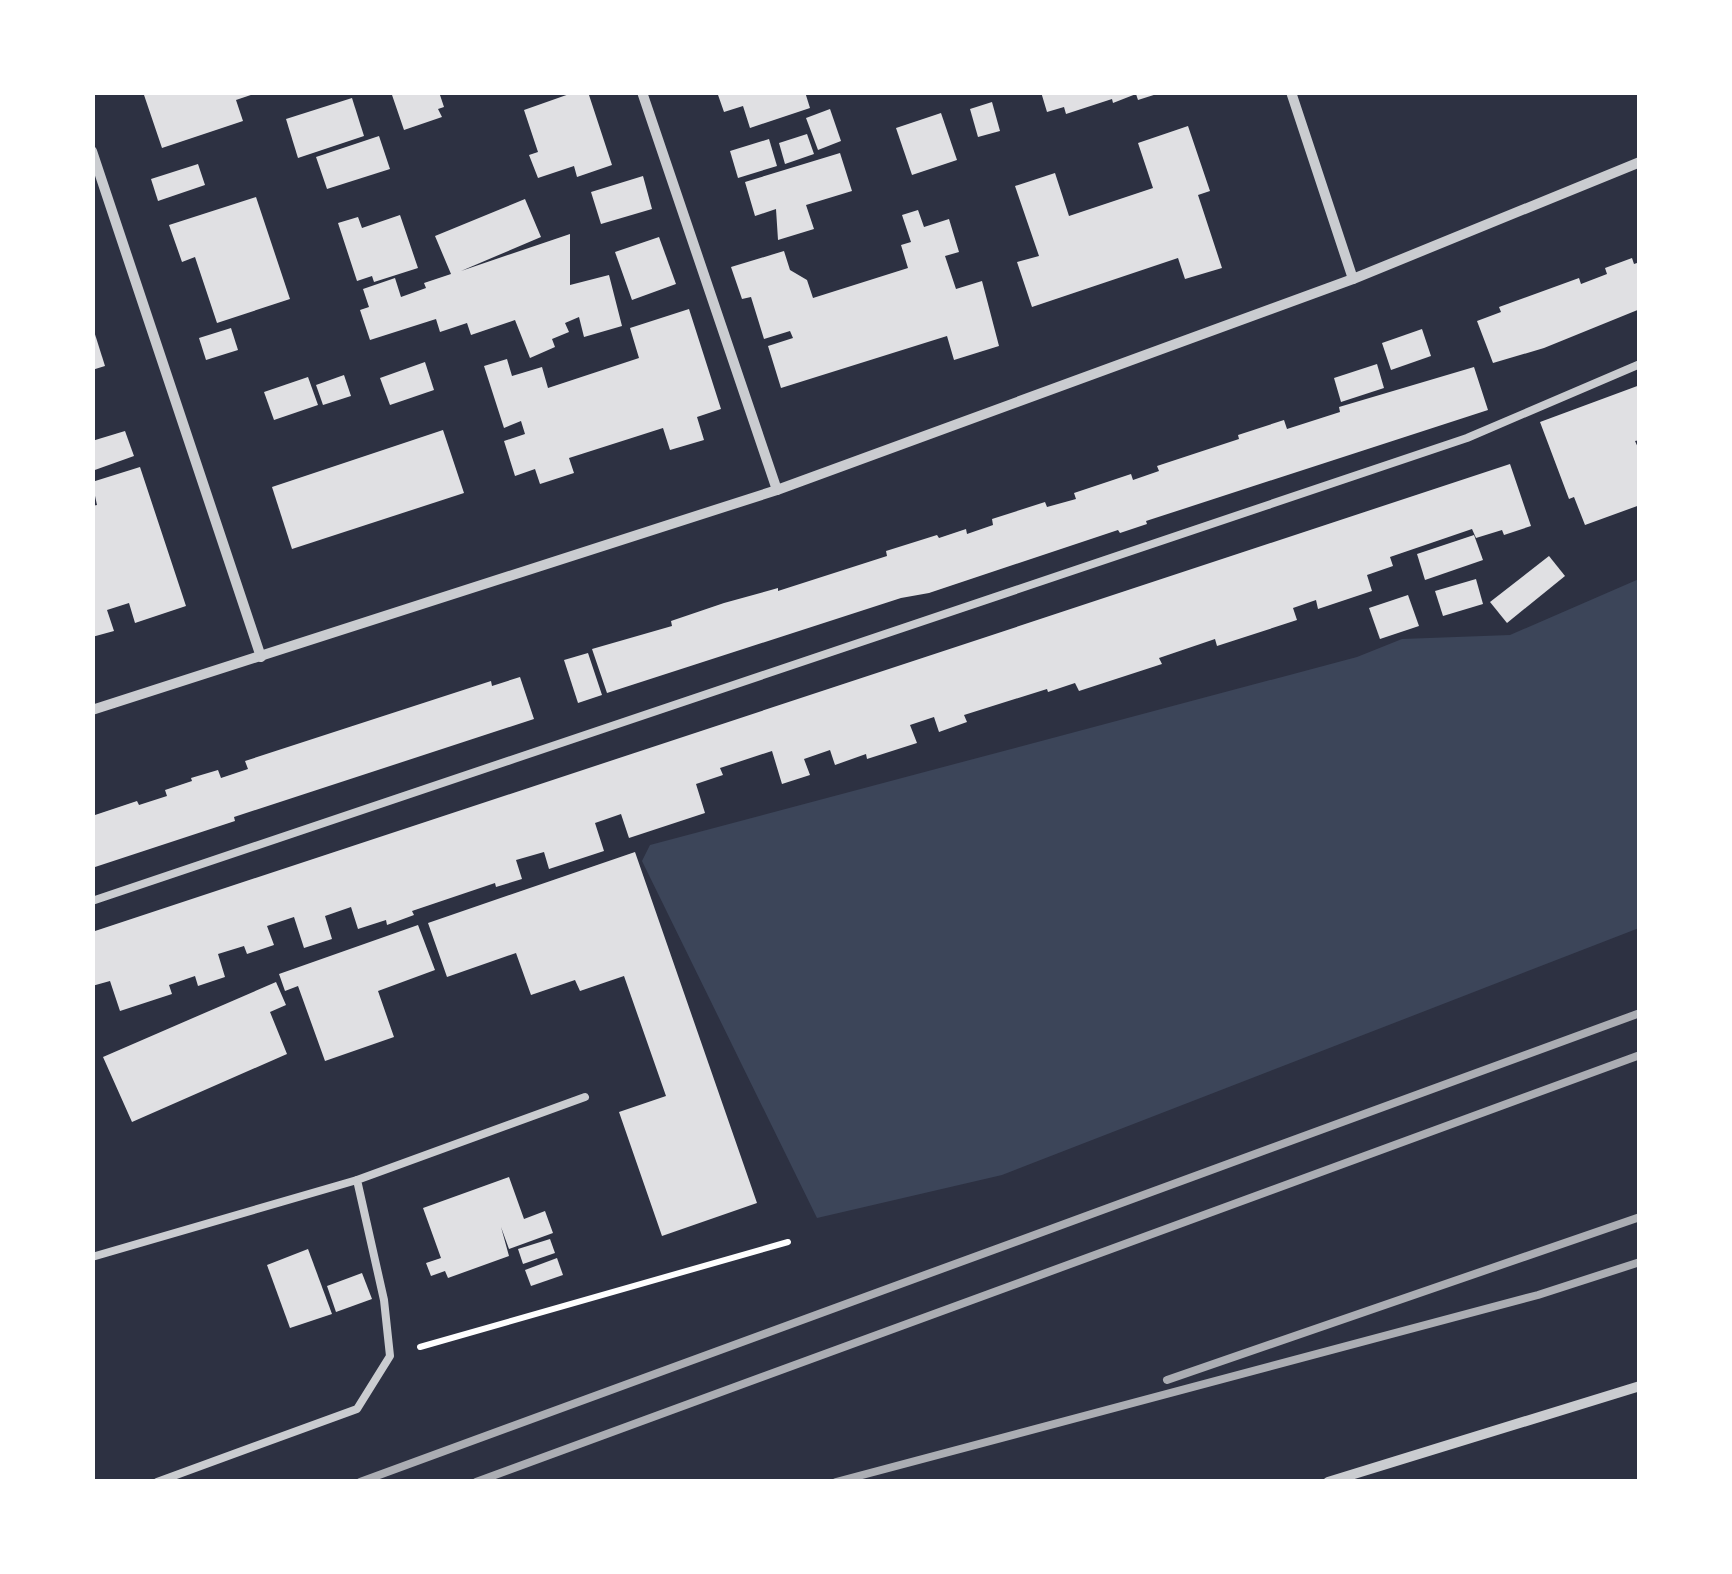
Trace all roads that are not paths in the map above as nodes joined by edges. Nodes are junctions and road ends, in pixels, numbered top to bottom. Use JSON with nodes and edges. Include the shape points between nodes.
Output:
{"nodes":[{"id":1,"x":642,"y":92,"type":"edge"},
{"id":2,"x":1291,"y":92,"type":"edge"},
{"id":3,"x":92,"y":151,"type":"edge"},
{"id":4,"x":1640,"y":162,"type":"edge"},
{"id":5,"x":1353,"y":279,"type":"junction"},
{"id":6,"x":1640,"y":364,"type":"edge"},
{"id":7,"x":776,"y":490,"type":"junction"},
{"id":8,"x":262,"y":657,"type":"junction"},
{"id":9,"x":92,"y":710,"type":"edge"},
{"id":10,"x":92,"y":901,"type":"edge"},
{"id":11,"x":585,"y":1096,"type":"dead end"},
{"id":12,"x":358,"y":1180,"type":"junction"},
{"id":13,"x":92,"y":1257,"type":"edge"},
{"id":14,"x":1640,"y":1386,"type":"edge"},
{"id":15,"x":158,"y":1482,"type":"edge"},
{"id":16,"x":1328,"y":1482,"type":"edge"}],
"edges":[{"from":1,"to":7,"type":"street"},
{"from":2,"to":5,"type":"street"},
{"from":3,"to":8,"type":"street"},
{"from":4,"to":5,"type":"street"},
{"from":5,"to":7,"type":"street"},
{"from":6,"to":10,"type":"lane","via":[[1467,438]]},
{"from":7,"to":8,"type":"street"},
{"from":8,"to":9,"type":"street"},
{"from":11,"to":12,"type":"lane"},
{"from":12,"to":13,"type":"lane"},
{"from":12,"to":15,"type":"lane","via":[[390,1356],[357,1409]]},
{"from":14,"to":16,"type":"street"}]}
